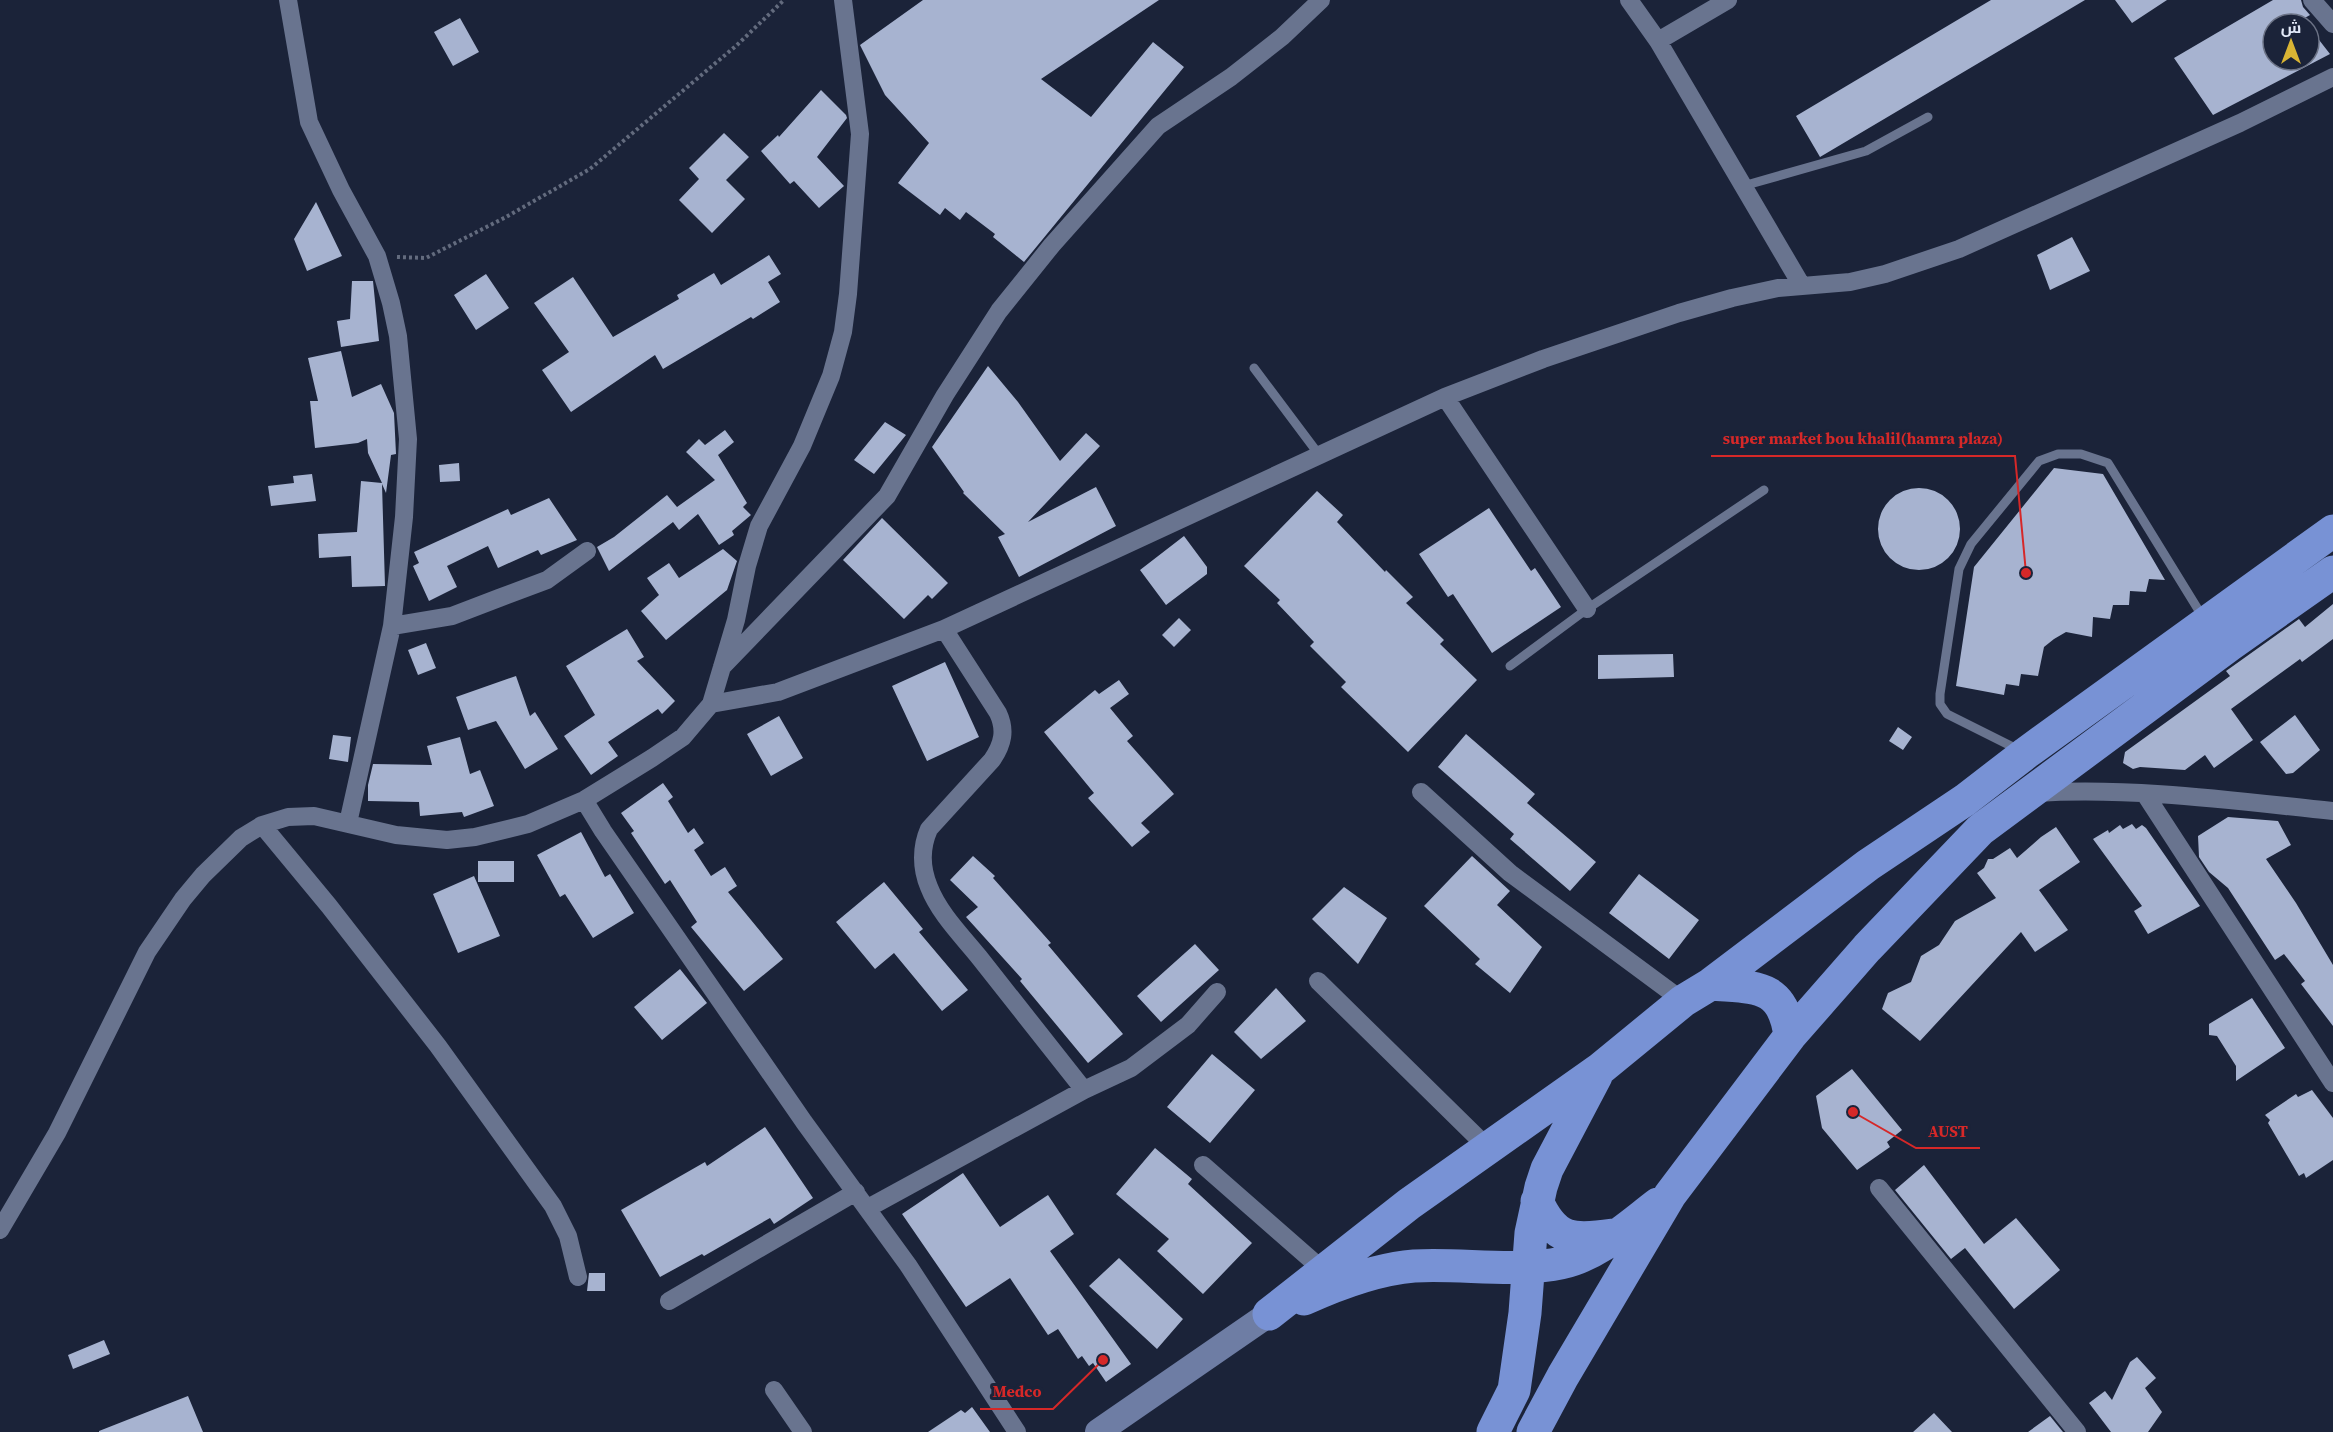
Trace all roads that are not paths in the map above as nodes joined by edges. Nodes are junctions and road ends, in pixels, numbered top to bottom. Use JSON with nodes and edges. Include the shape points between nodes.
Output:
{"nodes":[{"id":1,"x":288,"y":0,"type":"edge"},
{"id":2,"x":843,"y":0,"type":"edge"},
{"id":3,"x":1322,"y":0,"type":"edge"},
{"id":4,"x":1629,"y":0,"type":"edge"},
{"id":5,"x":1728,"y":0,"type":"edge"},
{"id":6,"x":2312,"y":0,"type":"edge"},
{"id":7,"x":2333,"y":24,"type":"edge"},
{"id":8,"x":1658,"y":41,"type":"junction"},
{"id":9,"x":2333,"y":76,"type":"edge"},
{"id":10,"x":1928,"y":117,"type":"dead end"},
{"id":11,"x":1743,"y":186,"type":"junction"},
{"id":12,"x":1802,"y":286,"type":"junction"},
{"id":13,"x":1254,"y":368,"type":"dead end"},
{"id":14,"x":1445,"y":397,"type":"junction"},
{"id":15,"x":1320,"y":456,"type":"junction"},
{"id":16,"x":1764,"y":490,"type":"dead end"},
{"id":17,"x":2333,"y":531,"type":"edge"},
{"id":18,"x":587,"y":551,"type":"dead end"},
{"id":19,"x":2333,"y":572,"type":"edge"},
{"id":20,"x":1587,"y":609,"type":"junction"},
{"id":21,"x":2207,"y":624,"type":"junction"},
{"id":22,"x":392,"y":626,"type":"junction"},
{"id":23,"x":944,"y":629,"type":"junction"},
{"id":24,"x":1509,"y":666,"type":"dead end"},
{"id":25,"x":722,"y":667,"type":"junction"},
{"id":26,"x":711,"y":704,"type":"junction"},
{"id":27,"x":2025,"y":753,"type":"junction"},
{"id":28,"x":1420,"y":792,"type":"dead end"},
{"id":29,"x":2031,"y":793,"type":"junction"},
{"id":30,"x":2145,"y":794,"type":"junction"},
{"id":31,"x":584,"y":800,"type":"junction"},
{"id":32,"x":2333,"y":811,"type":"edge"},
{"id":33,"x":348,"y":823,"type":"junction"},
{"id":34,"x":262,"y":825,"type":"junction"},
{"id":35,"x":1318,"y":981,"type":"dead end"},
{"id":36,"x":1711,"y":984,"type":"junction"},
{"id":37,"x":1217,"y":992,"type":"dead end"},
{"id":38,"x":1683,"y":1001,"type":"junction"},
{"id":39,"x":1790,"y":1036,"type":"junction"},
{"id":40,"x":1600,"y":1069,"type":"junction"},
{"id":41,"x":2333,"y":1083,"type":"edge"},
{"id":42,"x":1084,"y":1090,"type":"junction"},
{"id":43,"x":1488,"y":1148,"type":"junction"},
{"id":44,"x":1203,"y":1165,"type":"dead end"},
{"id":45,"x":1879,"y":1188,"type":"dead end"},
{"id":46,"x":856,"y":1192,"type":"junction"},
{"id":47,"x":1670,"y":1195,"type":"junction"},
{"id":48,"x":1537,"y":1201,"type":"junction"},
{"id":49,"x":868,"y":1208,"type":"junction"},
{"id":50,"x":0,"y":1230,"type":"edge"},
{"id":51,"x":1617,"y":1235,"type":"junction"},
{"id":52,"x":1527,"y":1266,"type":"junction"},
{"id":53,"x":1324,"y":1271,"type":"junction"},
{"id":54,"x":578,"y":1277,"type":"dead end"},
{"id":55,"x":669,"y":1301,"type":"dead end"},
{"id":56,"x":1269,"y":1314,"type":"junction"},
{"id":57,"x":774,"y":1390,"type":"dead end"},
{"id":58,"x":803,"y":1432,"type":"edge"},
{"id":59,"x":1017,"y":1432,"type":"edge"},
{"id":60,"x":1098,"y":1432,"type":"edge"},
{"id":61,"x":1493,"y":1432,"type":"edge"},
{"id":62,"x":1533,"y":1432,"type":"edge"},
{"id":63,"x":2077,"y":1432,"type":"edge"}],
"edges":[{"from":1,"to":22,"type":"street","via":[[309,122],[377,256],[398,336],[408,440]]},
{"from":2,"to":25,"type":"street","via":[[860,134],[843,332],[831,376],[802,446],[759,526]]},
{"from":3,"to":25,"type":"street","via":[[1231,77],[1158,126],[999,311],[887,496]]},
{"from":4,"to":8,"type":"street"},
{"from":5,"to":8,"type":"street"},
{"from":6,"to":7,"type":"street"},
{"from":8,"to":11,"type":"street"},
{"from":9,"to":12,"type":"street","via":[[2240,123],[1959,249],[1886,274]]},
{"from":10,"to":11,"type":"lane","via":[[1866,151]]},
{"from":11,"to":12,"type":"street"},
{"from":12,"to":14,"type":"street","via":[[1732,298],[1679,313]]},
{"from":13,"to":15,"type":"lane"},
{"from":14,"to":15,"type":"street"},
{"from":14,"to":20,"type":"street"},
{"from":15,"to":23,"type":"street"},
{"from":16,"to":20,"type":"lane"},
{"from":17,"to":21,"type":"highway"},
{"from":18,"to":22,"type":"street","via":[[547,580],[452,616]]},
{"from":19,"to":29,"type":"highway"},
{"from":20,"to":24,"type":"lane"},
{"from":21,"to":27,"type":"highway"},
{"from":21,"to":27,"type":"lane","via":[[2108,463],[2081,454],[2058,454],[2039,461],[1971,544],[1959,569],[1940,694],[1940,704],[1947,714]]},
{"from":22,"to":33,"type":"street"},
{"from":23,"to":26,"type":"street","via":[[778,692]]},
{"from":23,"to":42,"type":"street","via":[[998,713],[1003,734],[992,760],[929,829],[922,853],[928,886],[959,932]]},
{"from":25,"to":26,"type":"street"},
{"from":26,"to":31,"type":"street","via":[[683,737]]},
{"from":27,"to":36,"type":"highway"},
{"from":28,"to":38,"type":"street","via":[[1510,873]]},
{"from":29,"to":30,"type":"street"},
{"from":29,"to":39,"type":"highway","via":[[1980,830],[1867,948]]},
{"from":30,"to":32,"type":"street"},
{"from":30,"to":41,"type":"street"},
{"from":31,"to":33,"type":"street","via":[[528,825],[447,840],[396,835]]},
{"from":31,"to":46,"type":"street","via":[[746,1040]]},
{"from":33,"to":34,"type":"street","via":[[300,815]]},
{"from":34,"to":50,"type":"street","via":[[241,838],[203,875],[147,952],[57,1133]]},
{"from":34,"to":54,"type":"street","via":[[438,1046],[554,1206],[568,1236]]},
{"from":35,"to":43,"type":"street"},
{"from":36,"to":38,"type":"highway"},
{"from":36,"to":39,"type":"highway","via":[[1754,988],[1772,995],[1787,1017]]},
{"from":37,"to":42,"type":"street","via":[[1163,1046],[1131,1068]]},
{"from":38,"to":40,"type":"highway"},
{"from":39,"to":47,"type":"highway"},
{"from":40,"to":43,"type":"highway"},
{"from":40,"to":48,"type":"highway","via":[[1547,1169]]},
{"from":42,"to":49,"type":"street"},
{"from":43,"to":53,"type":"highway"},
{"from":44,"to":53,"type":"street"},
{"from":45,"to":63,"type":"street"},
{"from":46,"to":49,"type":"street"},
{"from":46,"to":55,"type":"street"},
{"from":47,"to":51,"type":"highway"},
{"from":47,"to":62,"type":"highway"},
{"from":48,"to":51,"type":"highway","via":[[1545,1219],[1564,1235]]},
{"from":48,"to":52,"type":"highway"},
{"from":49,"to":59,"type":"street"},
{"from":51,"to":52,"type":"highway","via":[[1599,1248],[1561,1263]]},
{"from":52,"to":56,"type":"highway","via":[[1412,1266],[1390,1270]]},
{"from":52,"to":61,"type":"highway","via":[[1514,1390]]},
{"from":53,"to":56,"type":"highway"},
{"from":56,"to":60,"type":"main road"},
{"from":57,"to":58,"type":"street"}]}
